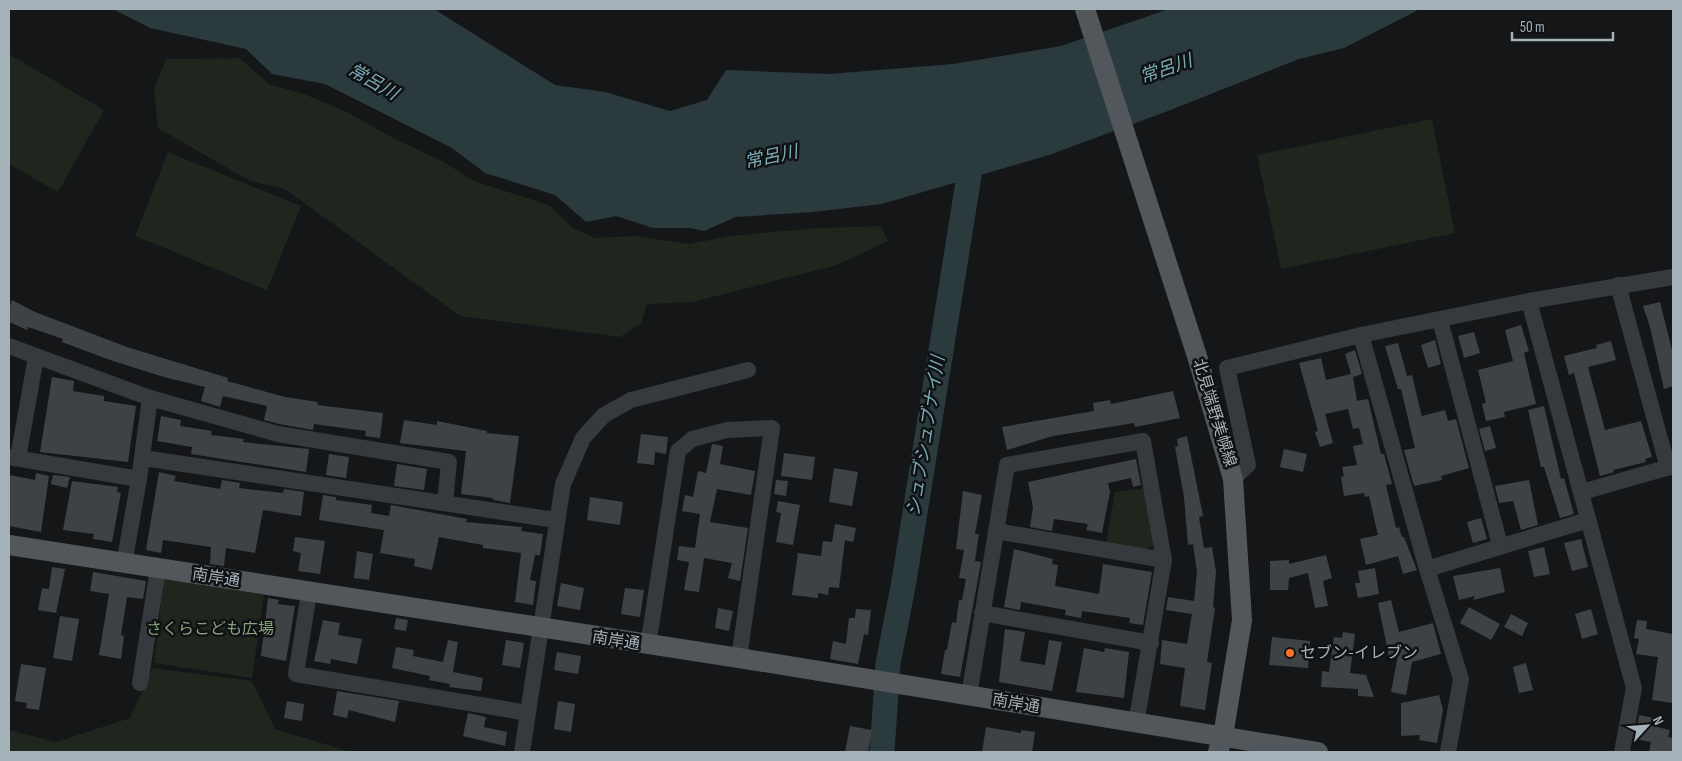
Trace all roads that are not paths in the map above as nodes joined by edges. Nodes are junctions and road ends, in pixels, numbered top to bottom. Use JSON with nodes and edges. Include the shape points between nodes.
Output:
{"nodes":[{"id":1,"x":1085,"y":9,"type":"edge"},
{"id":2,"x":1673,"y":276,"type":"edge"},
{"id":3,"x":1618,"y":286,"type":"junction"},
{"id":4,"x":1529,"y":301,"type":"junction"},
{"id":5,"x":1440,"y":320,"type":"junction"},
{"id":6,"x":1361,"y":334,"type":"junction"},
{"id":7,"x":9,"y":346,"type":"edge"},
{"id":8,"x":36,"y":357,"type":"junction"},
{"id":9,"x":748,"y":370,"type":"dead end"},
{"id":10,"x":150,"y":398,"type":"junction"},
{"id":11,"x":13,"y":458,"type":"edge"},
{"id":12,"x":143,"y":458,"type":"junction"},
{"id":13,"x":1671,"y":467,"type":"edge"},
{"id":14,"x":140,"y":479,"type":"junction"},
{"id":15,"x":1233,"y":479,"type":"junction"},
{"id":16,"x":1582,"y":492,"type":"junction"},
{"id":17,"x":445,"y":503,"type":"junction"},
{"id":18,"x":556,"y":520,"type":"junction"},
{"id":19,"x":1588,"y":520,"type":"junction"},
{"id":20,"x":996,"y":532,"type":"junction"},
{"id":21,"x":9,"y":545,"type":"edge"},
{"id":22,"x":1500,"y":546,"type":"junction"},
{"id":23,"x":1164,"y":560,"type":"junction"},
{"id":24,"x":124,"y":564,"type":"junction"},
{"id":25,"x":158,"y":569,"type":"junction"},
{"id":26,"x":1427,"y":569,"type":"junction"},
{"id":27,"x":309,"y":593,"type":"junction"},
{"id":28,"x":982,"y":613,"type":"junction"},
{"id":29,"x":542,"y":629,"type":"junction"},
{"id":30,"x":1151,"y":643,"type":"junction"},
{"id":31,"x":648,"y":646,"type":"junction"},
{"id":32,"x":739,"y":658,"type":"junction"},
{"id":33,"x":140,"y":683,"type":"dead end"},
{"id":34,"x":969,"y":696,"type":"junction"},
{"id":35,"x":528,"y":713,"type":"junction"},
{"id":36,"x":1136,"y":724,"type":"junction"},
{"id":37,"x":1220,"y":744,"type":"edge"},
{"id":38,"x":522,"y":752,"type":"edge"},
{"id":39,"x":1318,"y":752,"type":"edge"},
{"id":40,"x":1448,"y":752,"type":"edge"},
{"id":41,"x":1622,"y":752,"type":"edge"}],
"edges":[{"from":1,"to":15,"type":"main road","name":"北見端野美幌線","via":[[1191,337]]},
{"from":2,"to":3,"type":"street"},
{"from":3,"to":4,"type":"street"},
{"from":3,"to":13,"type":"street"},
{"from":4,"to":5,"type":"street"},
{"from":4,"to":16,"type":"street"},
{"from":5,"to":6,"type":"street"},
{"from":5,"to":22,"type":"street"},
{"from":6,"to":15,"type":"street","via":[[1226,368],[1248,465]]},
{"from":6,"to":26,"type":"street"},
{"from":7,"to":8,"type":"street"},
{"from":8,"to":10,"type":"street"},
{"from":8,"to":11,"type":"street"},
{"from":9,"to":18,"type":"street","via":[[631,400],[604,415],[582,438],[563,484]]},
{"from":10,"to":12,"type":"street"},
{"from":10,"to":17,"type":"street","via":[[278,434],[449,462]]},
{"from":11,"to":14,"type":"street"},
{"from":12,"to":14,"type":"street"},
{"from":12,"to":17,"type":"street"},
{"from":13,"to":16,"type":"street"},
{"from":14,"to":24,"type":"street"},
{"from":15,"to":37,"type":"main road","name":"北見端野美幌線","via":[[1242,620]]},
{"from":16,"to":19,"type":"street"},
{"from":17,"to":18,"type":"street"},
{"from":18,"to":29,"type":"street"},
{"from":19,"to":22,"type":"street"},
{"from":19,"to":41,"type":"street","via":[[1634,688]]},
{"from":20,"to":23,"type":"street"},
{"from":20,"to":23,"type":"street","via":[[1007,465],[1143,441]]},
{"from":20,"to":28,"type":"street"},
{"from":21,"to":24,"type":"main road","name":"南岸通"},
{"from":22,"to":26,"type":"street"},
{"from":23,"to":30,"type":"street"},
{"from":24,"to":25,"type":"main road","name":"南岸通"},
{"from":25,"to":27,"type":"main road","name":"南岸通"},
{"from":25,"to":33,"type":"street"},
{"from":26,"to":40,"type":"street","via":[[1461,678]]},
{"from":27,"to":29,"type":"main road","name":"南岸通"},
{"from":27,"to":35,"type":"street","via":[[296,674]]},
{"from":28,"to":30,"type":"street"},
{"from":28,"to":34,"type":"street"},
{"from":29,"to":31,"type":"main road","name":"南岸通"},
{"from":29,"to":35,"type":"street"},
{"from":30,"to":36,"type":"street"},
{"from":31,"to":32,"type":"main road","name":"南岸通"},
{"from":31,"to":32,"type":"street","via":[[678,451],[692,439],[727,430],[772,428]]},
{"from":32,"to":34,"type":"main road","name":"南岸通"},
{"from":34,"to":36,"type":"main road","name":"南岸通"},
{"from":35,"to":38,"type":"street"},
{"from":36,"to":37,"type":"main road","name":"南岸通"},
{"from":37,"to":39,"type":"main road"}]}
